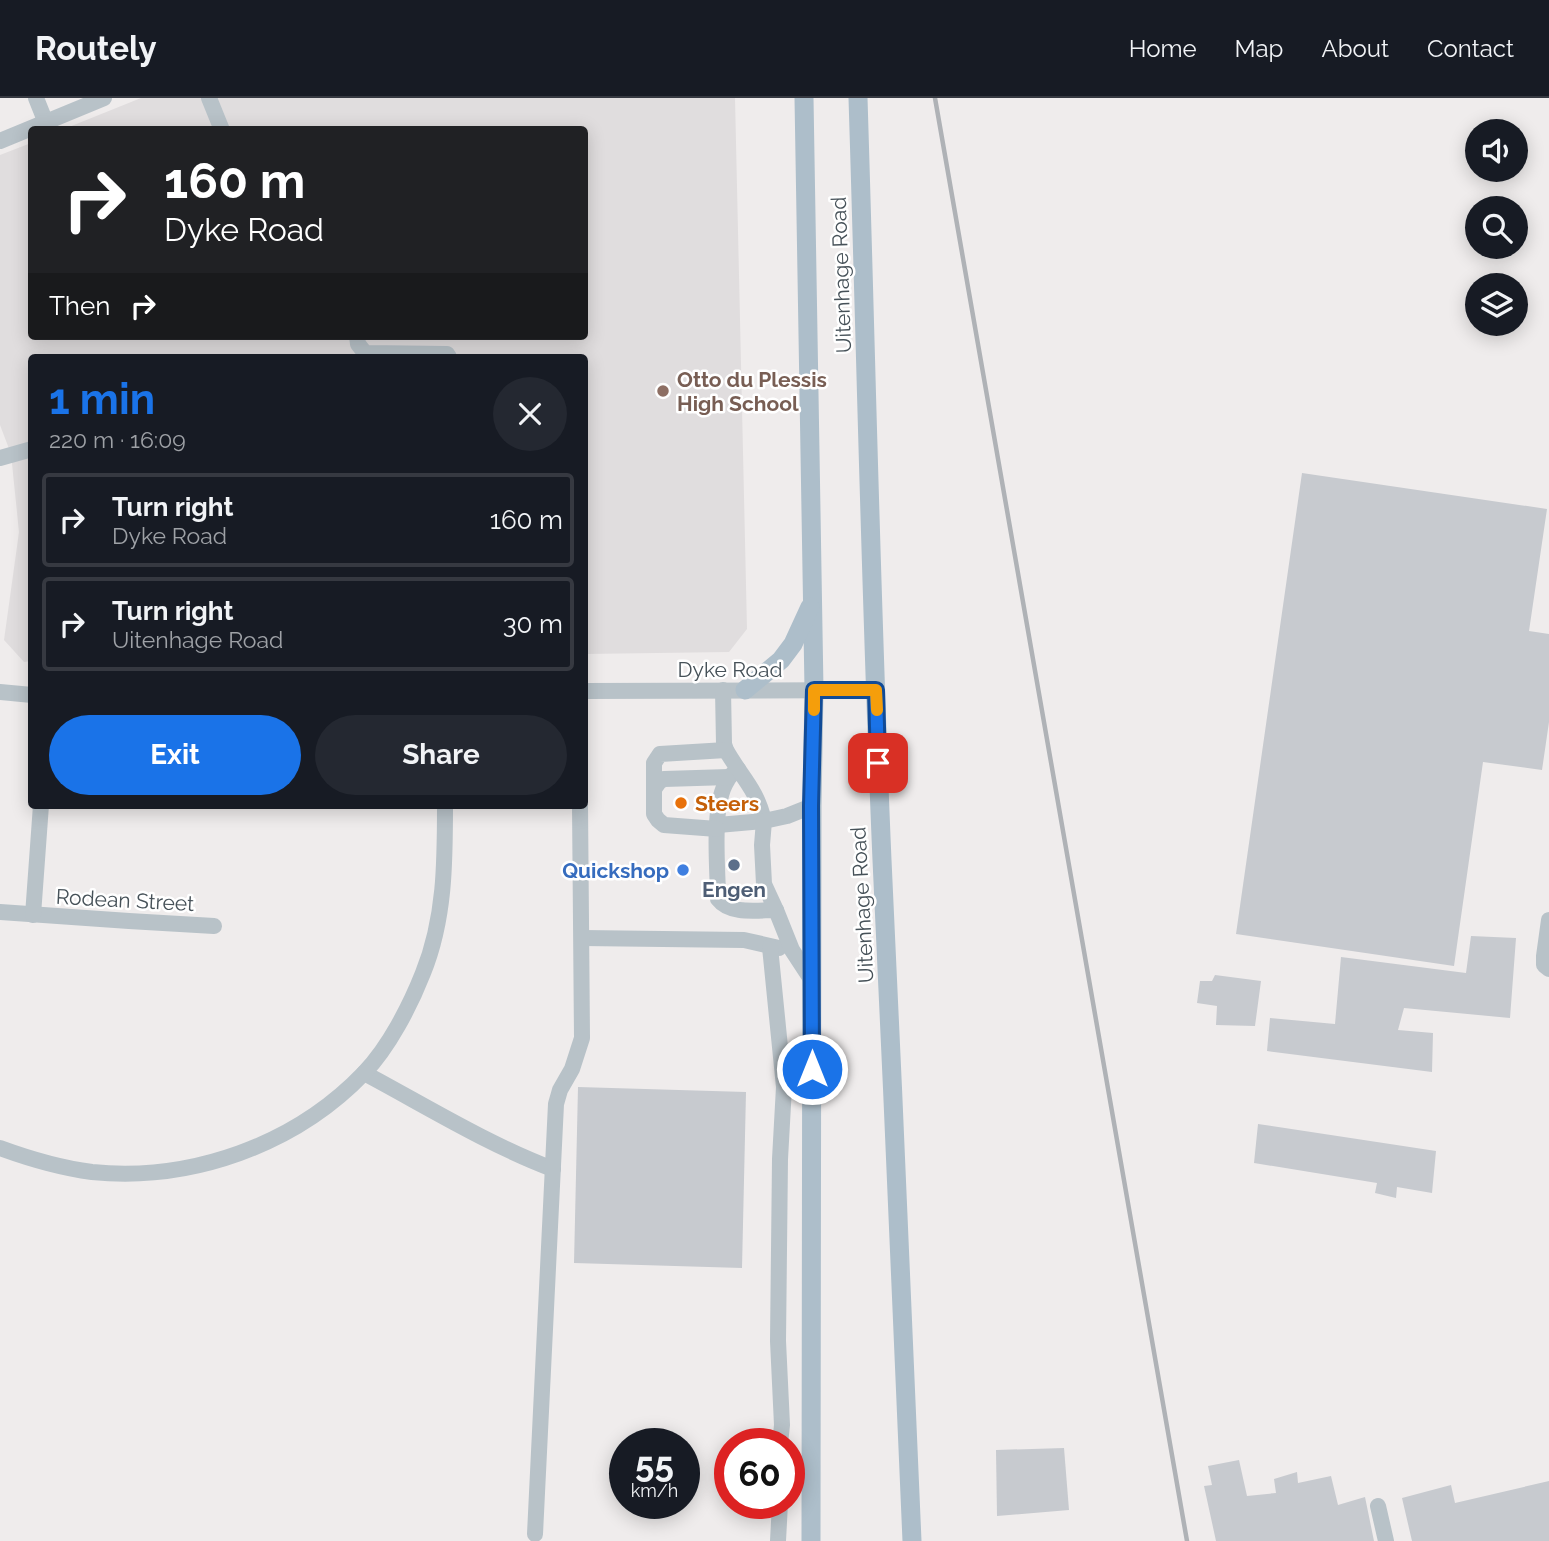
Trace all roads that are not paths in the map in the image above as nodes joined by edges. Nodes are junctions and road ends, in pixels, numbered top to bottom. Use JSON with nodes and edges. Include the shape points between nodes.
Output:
{"nodes":[{"id":1,"x":36,"y":98,"type":"edge"},
{"id":2,"x":104,"y":98,"type":"edge"},
{"id":3,"x":209,"y":98,"type":"edge"},
{"id":4,"x":804,"y":98,"type":"edge"},
{"id":5,"x":858,"y":98,"type":"edge"},
{"id":6,"x":46,"y":123,"type":"junction"},
{"id":7,"x":38,"y":126,"type":"edge"},
{"id":8,"x":220,"y":126,"type":"edge"},
{"id":9,"x":28,"y":130,"type":"edge"},
{"id":10,"x":0,"y":141,"type":"edge"},
{"id":11,"x":358,"y":340,"type":"edge"},
{"id":12,"x":447,"y":354,"type":"edge"},
{"id":13,"x":28,"y":450,"type":"edge"},
{"id":14,"x":0,"y":457,"type":"edge"},
{"id":15,"x":812,"y":603,"type":"junction"},
{"id":16,"x":723,"y":690,"type":"junction"},
{"id":17,"x":745,"y":690,"type":"junction"},
{"id":18,"x":814,"y":690,"type":"junction"},
{"id":19,"x":876,"y":690,"type":"junction"},
{"id":20,"x":588,"y":691,"type":"edge"},
{"id":21,"x":0,"y":692,"type":"edge"},
{"id":22,"x":28,"y":695,"type":"edge"},
{"id":23,"x":726,"y":750,"type":"junction"},
{"id":24,"x":734,"y":773,"type":"junction"},
{"id":25,"x":654,"y":789,"type":"junction"},
{"id":26,"x":811,"y":806,"type":"junction"},
{"id":27,"x":41,"y":809,"type":"edge"},
{"id":28,"x":445,"y":809,"type":"edge"},
{"id":29,"x":580,"y":809,"type":"edge"},
{"id":30,"x":765,"y":821,"type":"junction"},
{"id":31,"x":718,"y":827,"type":"junction"},
{"id":32,"x":776,"y":910,"type":"junction"},
{"id":33,"x":0,"y":912,"type":"edge"},
{"id":34,"x":33,"y":915,"type":"junction"},
{"id":35,"x":1549,"y":920,"type":"edge"},
{"id":36,"x":214,"y":926,"type":"dead end"},
{"id":37,"x":582,"y":938,"type":"junction"},
{"id":38,"x":770,"y":947,"type":"junction"},
{"id":39,"x":792,"y":950,"type":"junction"},
{"id":40,"x":1549,"y":969,"type":"edge"},
{"id":41,"x":811,"y":979,"type":"junction"},
{"id":42,"x":365,"y":1073,"type":"junction"},
{"id":43,"x":0,"y":1148,"type":"edge"},
{"id":44,"x":553,"y":1169,"type":"junction"},
{"id":45,"x":782,"y":1428,"type":"edge"},
{"id":46,"x":1378,"y":1506,"type":"dead end"},
{"id":47,"x":779,"y":1519,"type":"edge"},
{"id":48,"x":535,"y":1534,"type":"dead end"},
{"id":49,"x":778,"y":1541,"type":"edge"},
{"id":50,"x":811,"y":1541,"type":"edge"},
{"id":51,"x":912,"y":1541,"type":"edge"},
{"id":52,"x":1386,"y":1541,"type":"edge"}],
"edges":[{"from":1,"to":6,"type":"street"},
{"from":2,"to":6,"type":"street"},
{"from":3,"to":8,"type":"street"},
{"from":4,"to":15,"type":"main road","name":"Uitenhage Road"},
{"from":5,"to":19,"type":"main road","name":"Uitenhage Road"},
{"from":6,"to":7,"type":"street"},
{"from":9,"to":10,"type":"street"},
{"from":11,"to":12,"type":"street","via":[[365,353]]},
{"from":13,"to":14,"type":"street"},
{"from":15,"to":17,"type":"main road","via":[[781,660]]},
{"from":15,"to":18,"type":"main road","name":"Uitenhage Road"},
{"from":16,"to":17,"type":"street","name":"Dyke Road"},
{"from":16,"to":20,"type":"street","name":"Dyke Road"},
{"from":16,"to":23,"type":"street"},
{"from":17,"to":18,"type":"street","name":"Dyke Road"},
{"from":18,"to":19,"type":"street","name":"Dyke Road"},
{"from":18,"to":26,"type":"main road","name":"Uitenhage Road"},
{"from":19,"to":51,"type":"main road","name":"Uitenhage Road"},
{"from":21,"to":22,"type":"street"},
{"from":23,"to":24,"type":"street"},
{"from":23,"to":25,"type":"street","via":[[660,754],[654,763]]},
{"from":24,"to":25,"type":"street","via":[[664,779]]},
{"from":24,"to":30,"type":"street","via":[[755,792]]},
{"from":24,"to":31,"type":"street","via":[[720,799]]},
{"from":25,"to":31,"type":"street","via":[[654,814],[664,825]]},
{"from":26,"to":30,"type":"street"},
{"from":26,"to":41,"type":"main road","name":"Uitenhage Road"},
{"from":27,"to":34,"type":"street","name":"Rodean Street"},
{"from":28,"to":42,"type":"street","via":[[445,876],[429,955],[404,1014]]},
{"from":29,"to":37,"type":"street"},
{"from":30,"to":31,"type":"street"},
{"from":30,"to":32,"type":"street","via":[[764,884]]},
{"from":31,"to":32,"type":"street","via":[[718,899],[727,907]]},
{"from":32,"to":39,"type":"street"},
{"from":33,"to":34,"type":"street","name":"Rodean Street"},
{"from":34,"to":36,"type":"street","name":"Rodean Street"},
{"from":35,"to":40,"type":"street","via":[[1544,956]]},
{"from":37,"to":38,"type":"street","via":[[744,940]]},
{"from":37,"to":44,"type":"street","via":[[582,1038],[556,1104]]},
{"from":38,"to":39,"type":"street"},
{"from":38,"to":45,"type":"street","via":[[784,1087],[778,1341]]},
{"from":39,"to":41,"type":"street"},
{"from":41,"to":50,"type":"main road","name":"Uitenhage Road"},
{"from":42,"to":43,"type":"street","via":[[290,1130],[222,1159],[181,1169],[93,1172]]},
{"from":42,"to":44,"type":"street","via":[[523,1158]]},
{"from":44,"to":48,"type":"street"},
{"from":46,"to":52,"type":"street"},
{"from":47,"to":49,"type":"street"}]}
